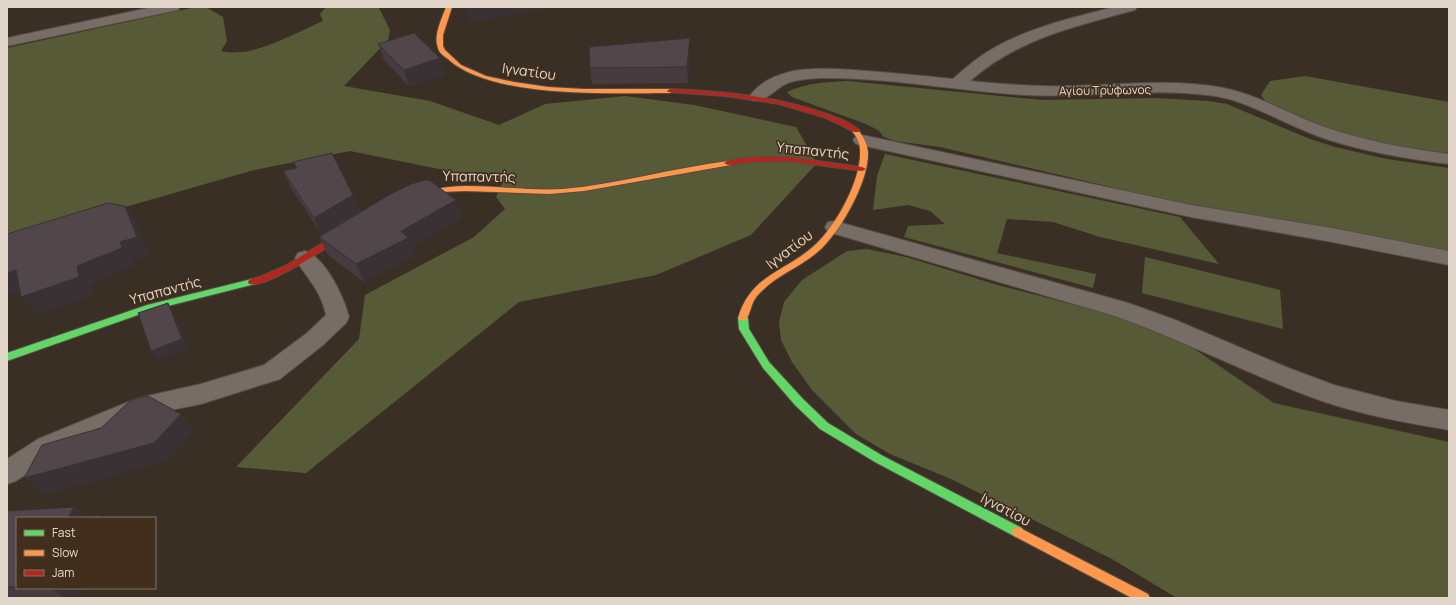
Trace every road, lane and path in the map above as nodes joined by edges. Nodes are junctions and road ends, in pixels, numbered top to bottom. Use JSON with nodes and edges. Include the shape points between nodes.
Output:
{"nodes":[{"id":1,"x":173,"y":7,"type":"edge"},
{"id":2,"x":449,"y":7,"type":"edge"},
{"id":3,"x":1130,"y":7,"type":"edge"},
{"id":4,"x":7,"y":42,"type":"edge"},
{"id":5,"x":958,"y":83,"type":"junction"},
{"id":6,"x":757,"y":97,"type":"junction"},
{"id":7,"x":862,"y":140,"type":"junction"},
{"id":8,"x":1449,"y":159,"type":"edge"},
{"id":9,"x":862,"y":169,"type":"junction"},
{"id":10,"x":403,"y":200,"type":"edge"},
{"id":11,"x":354,"y":227,"type":"edge"},
{"id":12,"x":835,"y":227,"type":"junction"},
{"id":13,"x":305,"y":258,"type":"junction"},
{"id":14,"x":1449,"y":258,"type":"edge"},
{"id":15,"x":7,"y":357,"type":"edge"},
{"id":16,"x":1449,"y":420,"type":"edge"},
{"id":17,"x":7,"y":473,"type":"edge"},
{"id":18,"x":1144,"y":598,"type":"edge"}],
"edges":[{"from":1,"to":4,"type":"street"},
{"from":2,"to":6,"type":"street","name":"Ιγνατίου","via":[[440,42],[443,52],[461,67],[492,79],[523,86],[558,89],[701,92]]},
{"from":3,"to":5,"type":"street","via":[[1025,37],[984,62]]},
{"from":5,"to":6,"type":"street","name":"Αγίου Τρύφωνος","via":[[863,75],[806,74],[780,80]]},
{"from":5,"to":8,"type":"street","name":"Αγίου Τρύφωνος","via":[[1043,90],[1162,88],[1222,93],[1315,130],[1348,140]]},
{"from":6,"to":7,"type":"street","name":"Ιγνατίου","via":[[838,121],[851,128]]},
{"from":7,"to":9,"type":"street","name":"Ιγνατίου","via":[[865,152]]},
{"from":7,"to":14,"type":"street","via":[[1191,211]]},
{"from":9,"to":10,"type":"street","name":"Υπαπαντής","via":[[778,159],[696,167],[564,191],[462,187],[429,190]]},
{"from":9,"to":12,"type":"street","name":"Ιγνατίου","via":[[845,214]]},
{"from":11,"to":13,"type":"street","name":"Υπαπαντής"},
{"from":12,"to":16,"type":"street","via":[[1120,309],[1331,394],[1396,411]]},
{"from":12,"to":18,"type":"street","name":"Ιγνατίου","via":[[810,253],[760,288],[751,298],[743,315],[743,325],[754,349],[816,419],[840,437]]},
{"from":13,"to":15,"type":"street","name":"Υπαπαντής","via":[[267,278],[150,307]]},
{"from":13,"to":17,"type":"street","via":[[327,285],[335,300],[338,317],[315,339],[272,372],[201,394],[146,405],[47,448]]}]}
